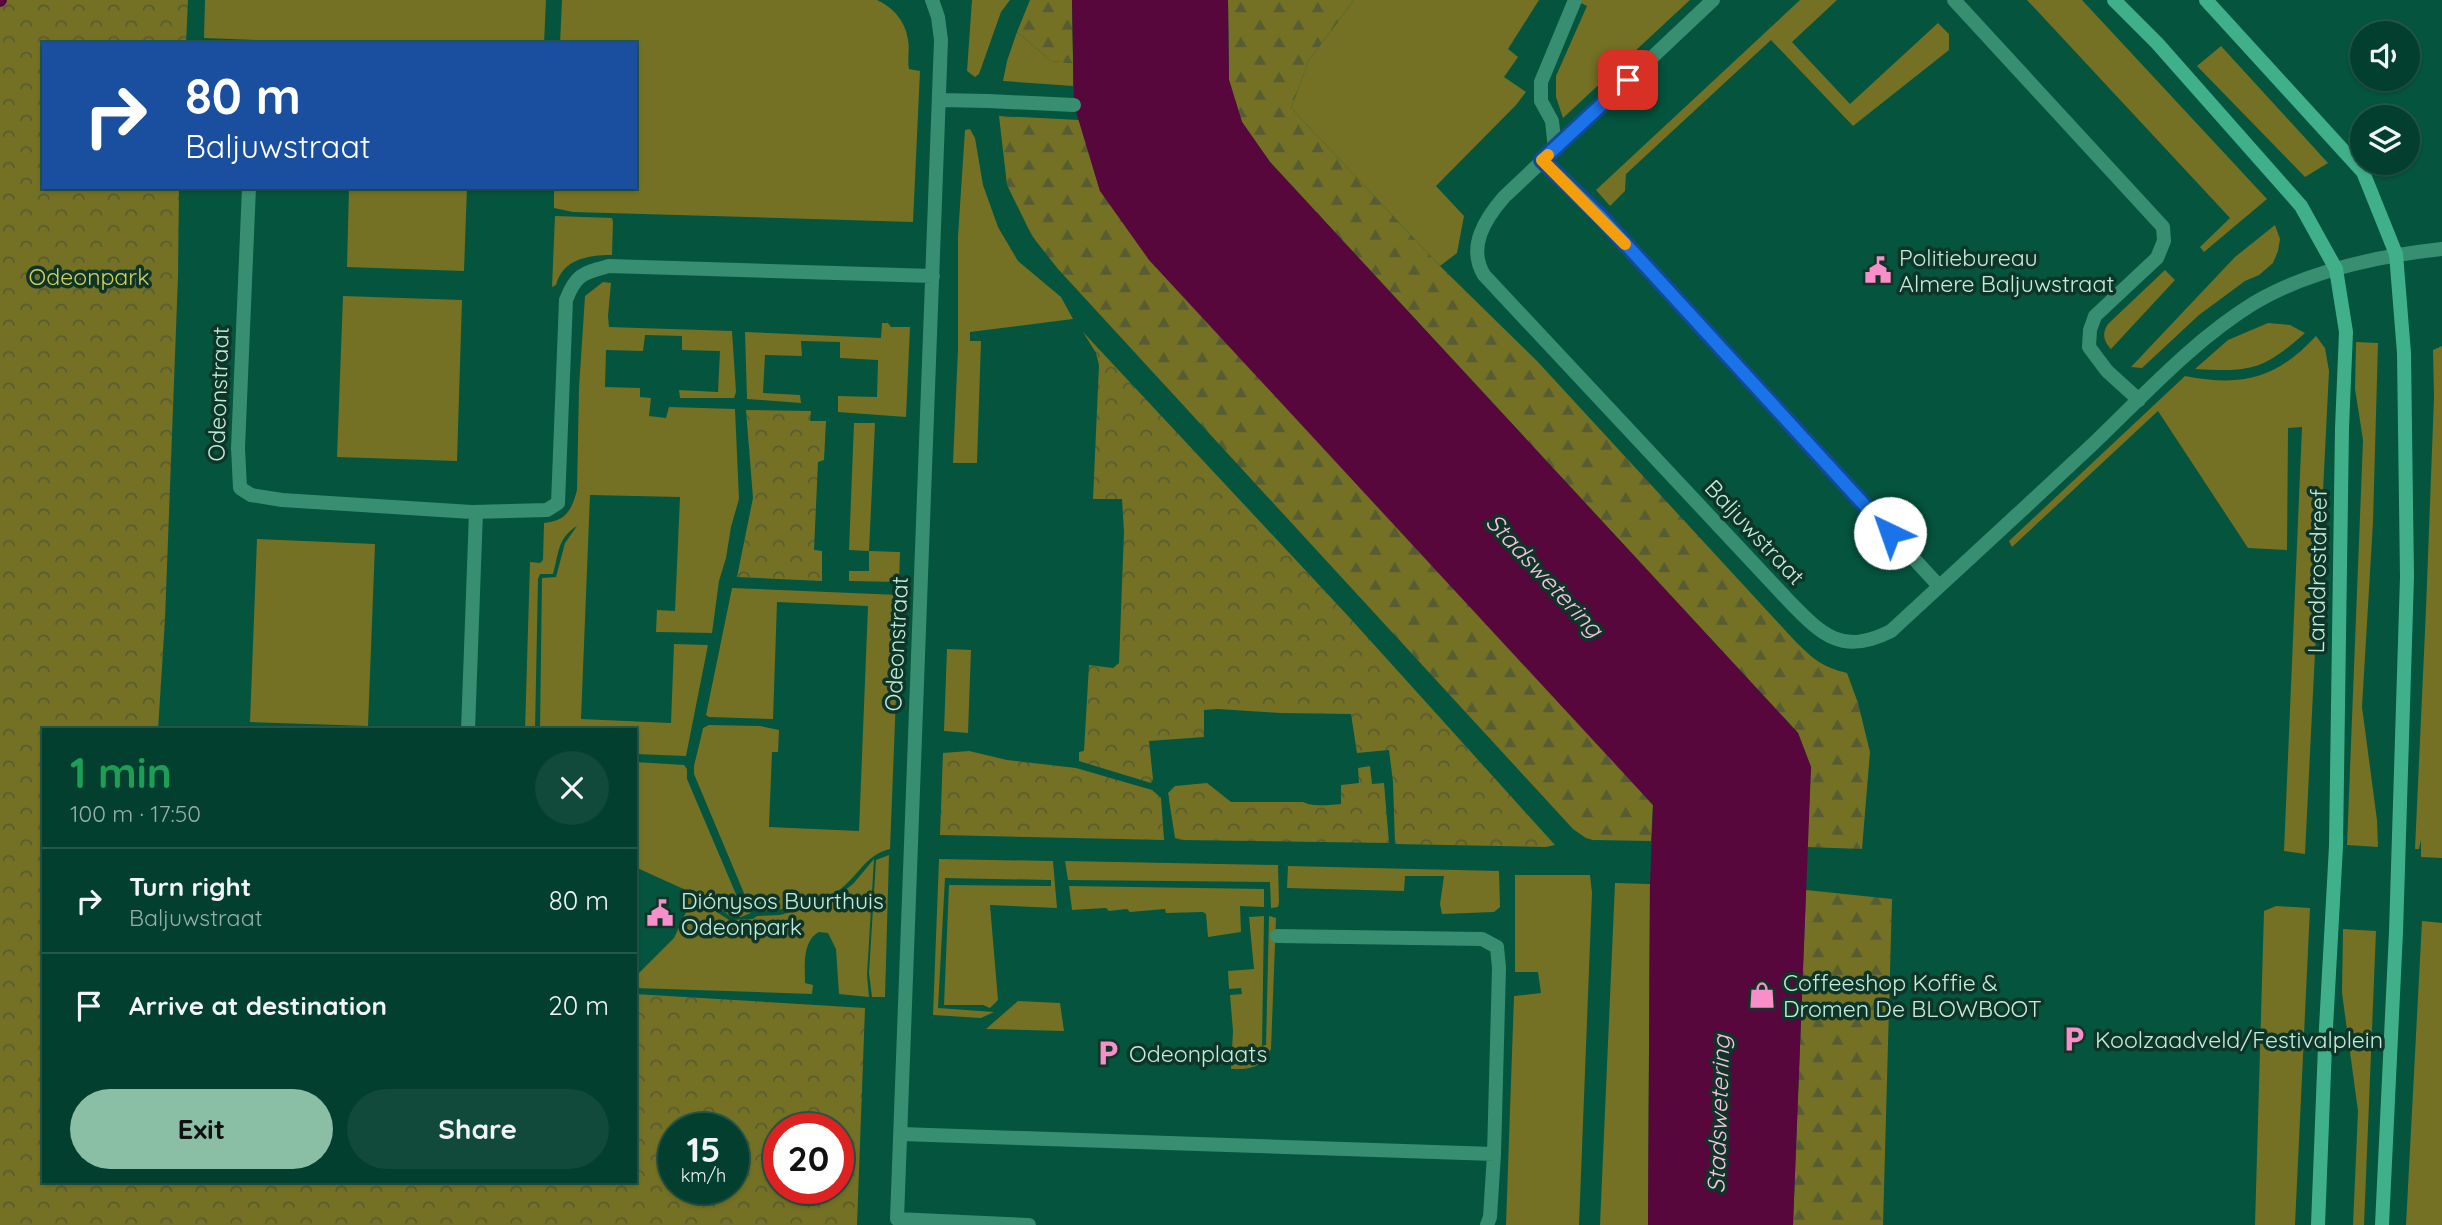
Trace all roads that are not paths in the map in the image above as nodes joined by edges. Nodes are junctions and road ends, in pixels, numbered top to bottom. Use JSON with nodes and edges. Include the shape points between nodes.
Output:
{"nodes":[{"id":1,"x":932,"y":0,"type":"edge"},
{"id":2,"x":1576,"y":0,"type":"edge"},
{"id":3,"x":1713,"y":0,"type":"edge"},
{"id":4,"x":1954,"y":0,"type":"edge"},
{"id":5,"x":2113,"y":0,"type":"edge"},
{"id":6,"x":2206,"y":0,"type":"edge"},
{"id":7,"x":939,"y":100,"type":"junction"},
{"id":8,"x":1074,"y":105,"type":"dead end"},
{"id":9,"x":1555,"y":149,"type":"junction"},
{"id":10,"x":1542,"y":160,"type":"junction"},
{"id":11,"x":249,"y":189,"type":"edge"},
{"id":12,"x":2442,"y":249,"type":"edge"},
{"id":13,"x":2396,"y":254,"type":"junction"},
{"id":14,"x":2336,"y":269,"type":"junction"},
{"id":15,"x":933,"y":276,"type":"junction"},
{"id":16,"x":2139,"y":400,"type":"junction"},
{"id":17,"x":476,"y":512,"type":"junction"},
{"id":18,"x":1939,"y":586,"type":"junction"},
{"id":19,"x":468,"y":728,"type":"edge"},
{"id":20,"x":1278,"y":936,"type":"dead end"},
{"id":21,"x":901,"y":1134,"type":"junction"},
{"id":22,"x":1494,"y":1154,"type":"junction"},
{"id":23,"x":1029,"y":1225,"type":"edge"},
{"id":24,"x":1487,"y":1225,"type":"edge"},
{"id":25,"x":2318,"y":1225,"type":"edge"},
{"id":26,"x":2382,"y":1225,"type":"edge"}],
"edges":[{"from":1,"to":7,"type":"street","name":"Odeonstraat","via":[[941,40]]},
{"from":2,"to":9,"type":"street","via":[[1541,82],[1541,102],[1552,121]]},
{"from":3,"to":9,"type":"street","name":"Baljuwstraat"},
{"from":4,"to":16,"type":"street","via":[[2163,227],[2164,241],[2157,258],[2095,316],[2090,330],[2089,347]]},
{"from":5,"to":14,"type":"main road","name":"Landdrostdreef","via":[[2157,43],[2301,206]]},
{"from":6,"to":13,"type":"main road","via":[[2363,173]]},
{"from":7,"to":8,"type":"street"},
{"from":7,"to":15,"type":"street","name":"Odeonstraat"},
{"from":9,"to":10,"type":"street","name":"Baljuwstraat"},
{"from":10,"to":18,"type":"street","via":[[1600,216]]},
{"from":10,"to":18,"type":"street","name":"Baljuwstraat","via":[[1492,211],[1477,246],[1477,263],[1484,275],[1534,330],[1815,628],[1849,643],[1873,640],[1891,631]]},
{"from":11,"to":17,"type":"street","name":"Odeonstraat","via":[[240,488],[251,495],[282,500]]},
{"from":12,"to":13,"type":"street","name":"Baljuwstraat"},
{"from":13,"to":14,"type":"street","name":"Baljuwstraat"},
{"from":13,"to":26,"type":"main road","via":[[2404,353],[2407,577]]},
{"from":14,"to":16,"type":"street","name":"Baljuwstraat","via":[[2257,302],[2223,323]]},
{"from":14,"to":25,"type":"main road","name":"Landdrostdreef","via":[[2346,332],[2336,846]]},
{"from":15,"to":17,"type":"street","name":"Odeonstraat","via":[[678,267],[609,266],[589,271],[573,282],[566,300],[558,503],[547,510]]},
{"from":15,"to":21,"type":"street","name":"Odeonstraat"},
{"from":16,"to":18,"type":"street","name":"Baljuwstraat"},
{"from":17,"to":19,"type":"street"},
{"from":20,"to":22,"type":"street","via":[[1482,939],[1497,947]]},
{"from":21,"to":22,"type":"street"},
{"from":21,"to":23,"type":"street","via":[[897,1219]]},
{"from":22,"to":24,"type":"street"}]}
